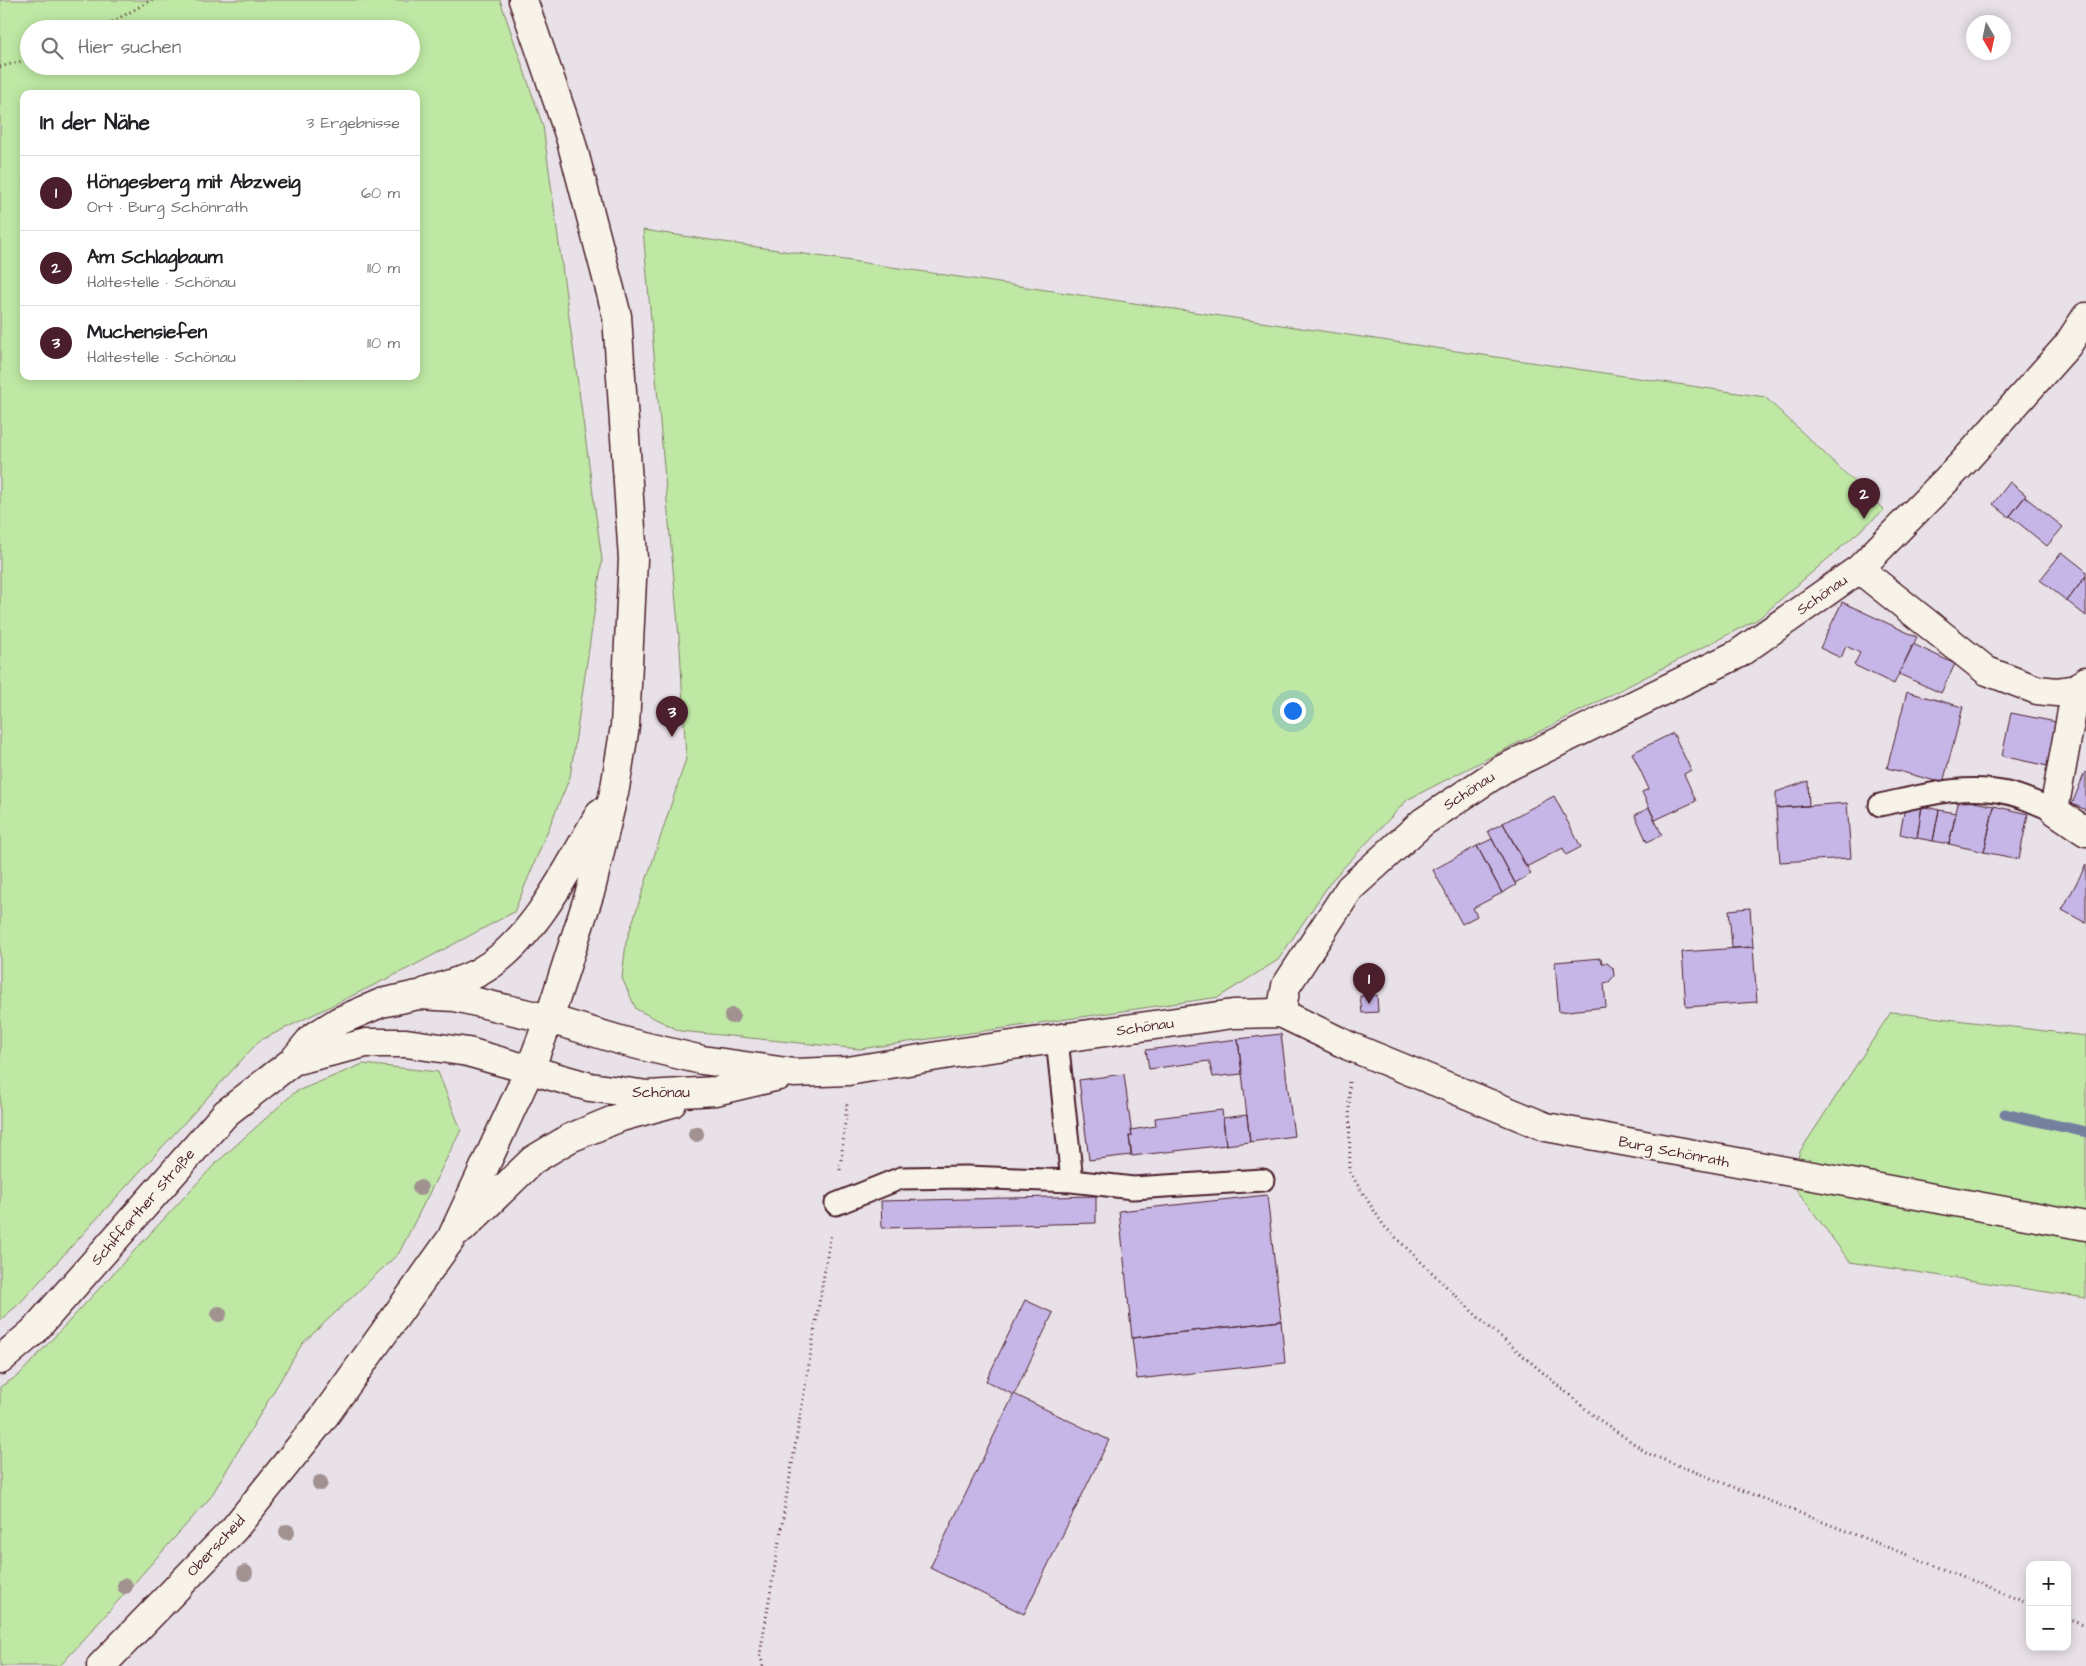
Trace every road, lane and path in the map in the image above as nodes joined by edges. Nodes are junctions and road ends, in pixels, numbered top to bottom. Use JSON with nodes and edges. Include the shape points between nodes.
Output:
{"nodes":[{"id":1,"x":152,"y":0,"type":"edge"},
{"id":2,"x":523,"y":0,"type":"edge"},
{"id":3,"x":115,"y":20,"type":"edge"},
{"id":4,"x":20,"y":61,"type":"edge"},
{"id":5,"x":0,"y":67,"type":"edge"},
{"id":6,"x":2086,"y":317,"type":"edge"},
{"id":7,"x":1859,"y":569,"type":"junction"},
{"id":8,"x":2081,"y":685,"type":"edge"},
{"id":9,"x":615,"y":788,"type":"junction"},
{"id":10,"x":1880,"y":806,"type":"dead end"},
{"id":11,"x":2054,"y":810,"type":"junction"},
{"id":12,"x":2086,"y":832,"type":"edge"},
{"id":13,"x":418,"y":995,"type":"junction"},
{"id":14,"x":1281,"y":1013,"type":"junction"},
{"id":15,"x":548,"y":1019,"type":"junction"},
{"id":16,"x":1057,"y":1039,"type":"junction"},
{"id":17,"x":1349,"y":1046,"type":"junction"},
{"id":18,"x":293,"y":1061,"type":"junction"},
{"id":19,"x":530,"y":1068,"type":"junction"},
{"id":20,"x":848,"y":1071,"type":"junction"},
{"id":21,"x":794,"y":1073,"type":"junction"},
{"id":22,"x":716,"y":1091,"type":"junction"},
{"id":23,"x":1264,"y":1180,"type":"dead end"},
{"id":24,"x":1072,"y":1181,"type":"junction"},
{"id":25,"x":836,"y":1204,"type":"junction"},
{"id":26,"x":2086,"y":1226,"type":"edge"},
{"id":27,"x":451,"y":1239,"type":"junction"},
{"id":28,"x":0,"y":1360,"type":"edge"},
{"id":29,"x":2026,"y":1601,"type":"edge"},
{"id":30,"x":2071,"y":1619,"type":"edge"},
{"id":31,"x":2086,"y":1625,"type":"edge"},
{"id":32,"x":101,"y":1666,"type":"edge"},
{"id":33,"x":763,"y":1666,"type":"edge"}],
"edges":[{"from":1,"to":3,"type":"path"},
{"from":2,"to":9,"type":"street","via":[[570,137],[617,316],[633,559],[625,726]]},
{"from":4,"to":5,"type":"path"},
{"from":6,"to":7,"type":"street","name":"Schönau","via":[[2067,346],[1962,464]]},
{"from":7,"to":8,"type":"street","via":[[1987,671],[2037,690],[2057,692]]},
{"from":7,"to":14,"type":"street","name":"Schönau","via":[[1738,654],[1503,770],[1422,822],[1350,888],[1286,986]]},
{"from":8,"to":11,"type":"street"},
{"from":9,"to":13,"type":"street","via":[[556,889],[520,941],[479,972]]},
{"from":9,"to":15,"type":"street","via":[[591,889]]},
{"from":10,"to":11,"type":"lane","via":[[1966,788],[2007,793]]},
{"from":11,"to":12,"type":"street"},
{"from":13,"to":15,"type":"street","name":"Schiffarther Straße","via":[[455,997]]},
{"from":13,"to":18,"type":"street","name":"Schiffarther Straße","via":[[381,1003],[339,1021],[312,1038]]},
{"from":14,"to":16,"type":"street","name":"Schönau","via":[[1233,1014]]},
{"from":14,"to":17,"type":"street","name":"Burg Schönrath"},
{"from":15,"to":19,"type":"street"},
{"from":15,"to":21,"type":"street","name":"Schönau","via":[[702,1060]]},
{"from":16,"to":20,"type":"street","name":"Schönau"},
{"from":16,"to":24,"type":"lane"},
{"from":17,"to":26,"type":"street","name":"Burg Schönrath","via":[[1546,1127]]},
{"from":17,"to":29,"type":"path","via":[[1350,1173],[1384,1226],[1481,1320],[1594,1416],[1649,1454]]},
{"from":18,"to":19,"type":"street","name":"Schiffarther Straße","via":[[366,1044],[406,1043],[468,1052]]},
{"from":18,"to":28,"type":"street","name":"Schiffarther Straße","via":[[226,1113],[33,1332]]},
{"from":19,"to":22,"type":"street","name":"Schönau","via":[[590,1087],[648,1095]]},
{"from":19,"to":27,"type":"street"},
{"from":20,"to":21,"type":"street","name":"Schönau"},
{"from":20,"to":25,"type":"path","via":[[847,1121]]},
{"from":21,"to":22,"type":"street","name":"Schönau"},
{"from":22,"to":27,"type":"street","via":[[621,1117],[570,1138],[533,1160]]},
{"from":23,"to":24,"type":"lane","via":[[1133,1188]]},
{"from":24,"to":25,"type":"lane","via":[[901,1178]]},
{"from":25,"to":33,"type":"path","via":[[760,1654]]},
{"from":27,"to":32,"type":"street","name":"Oberscheid","via":[[323,1418],[234,1529]]},
{"from":30,"to":31,"type":"path"}]}
